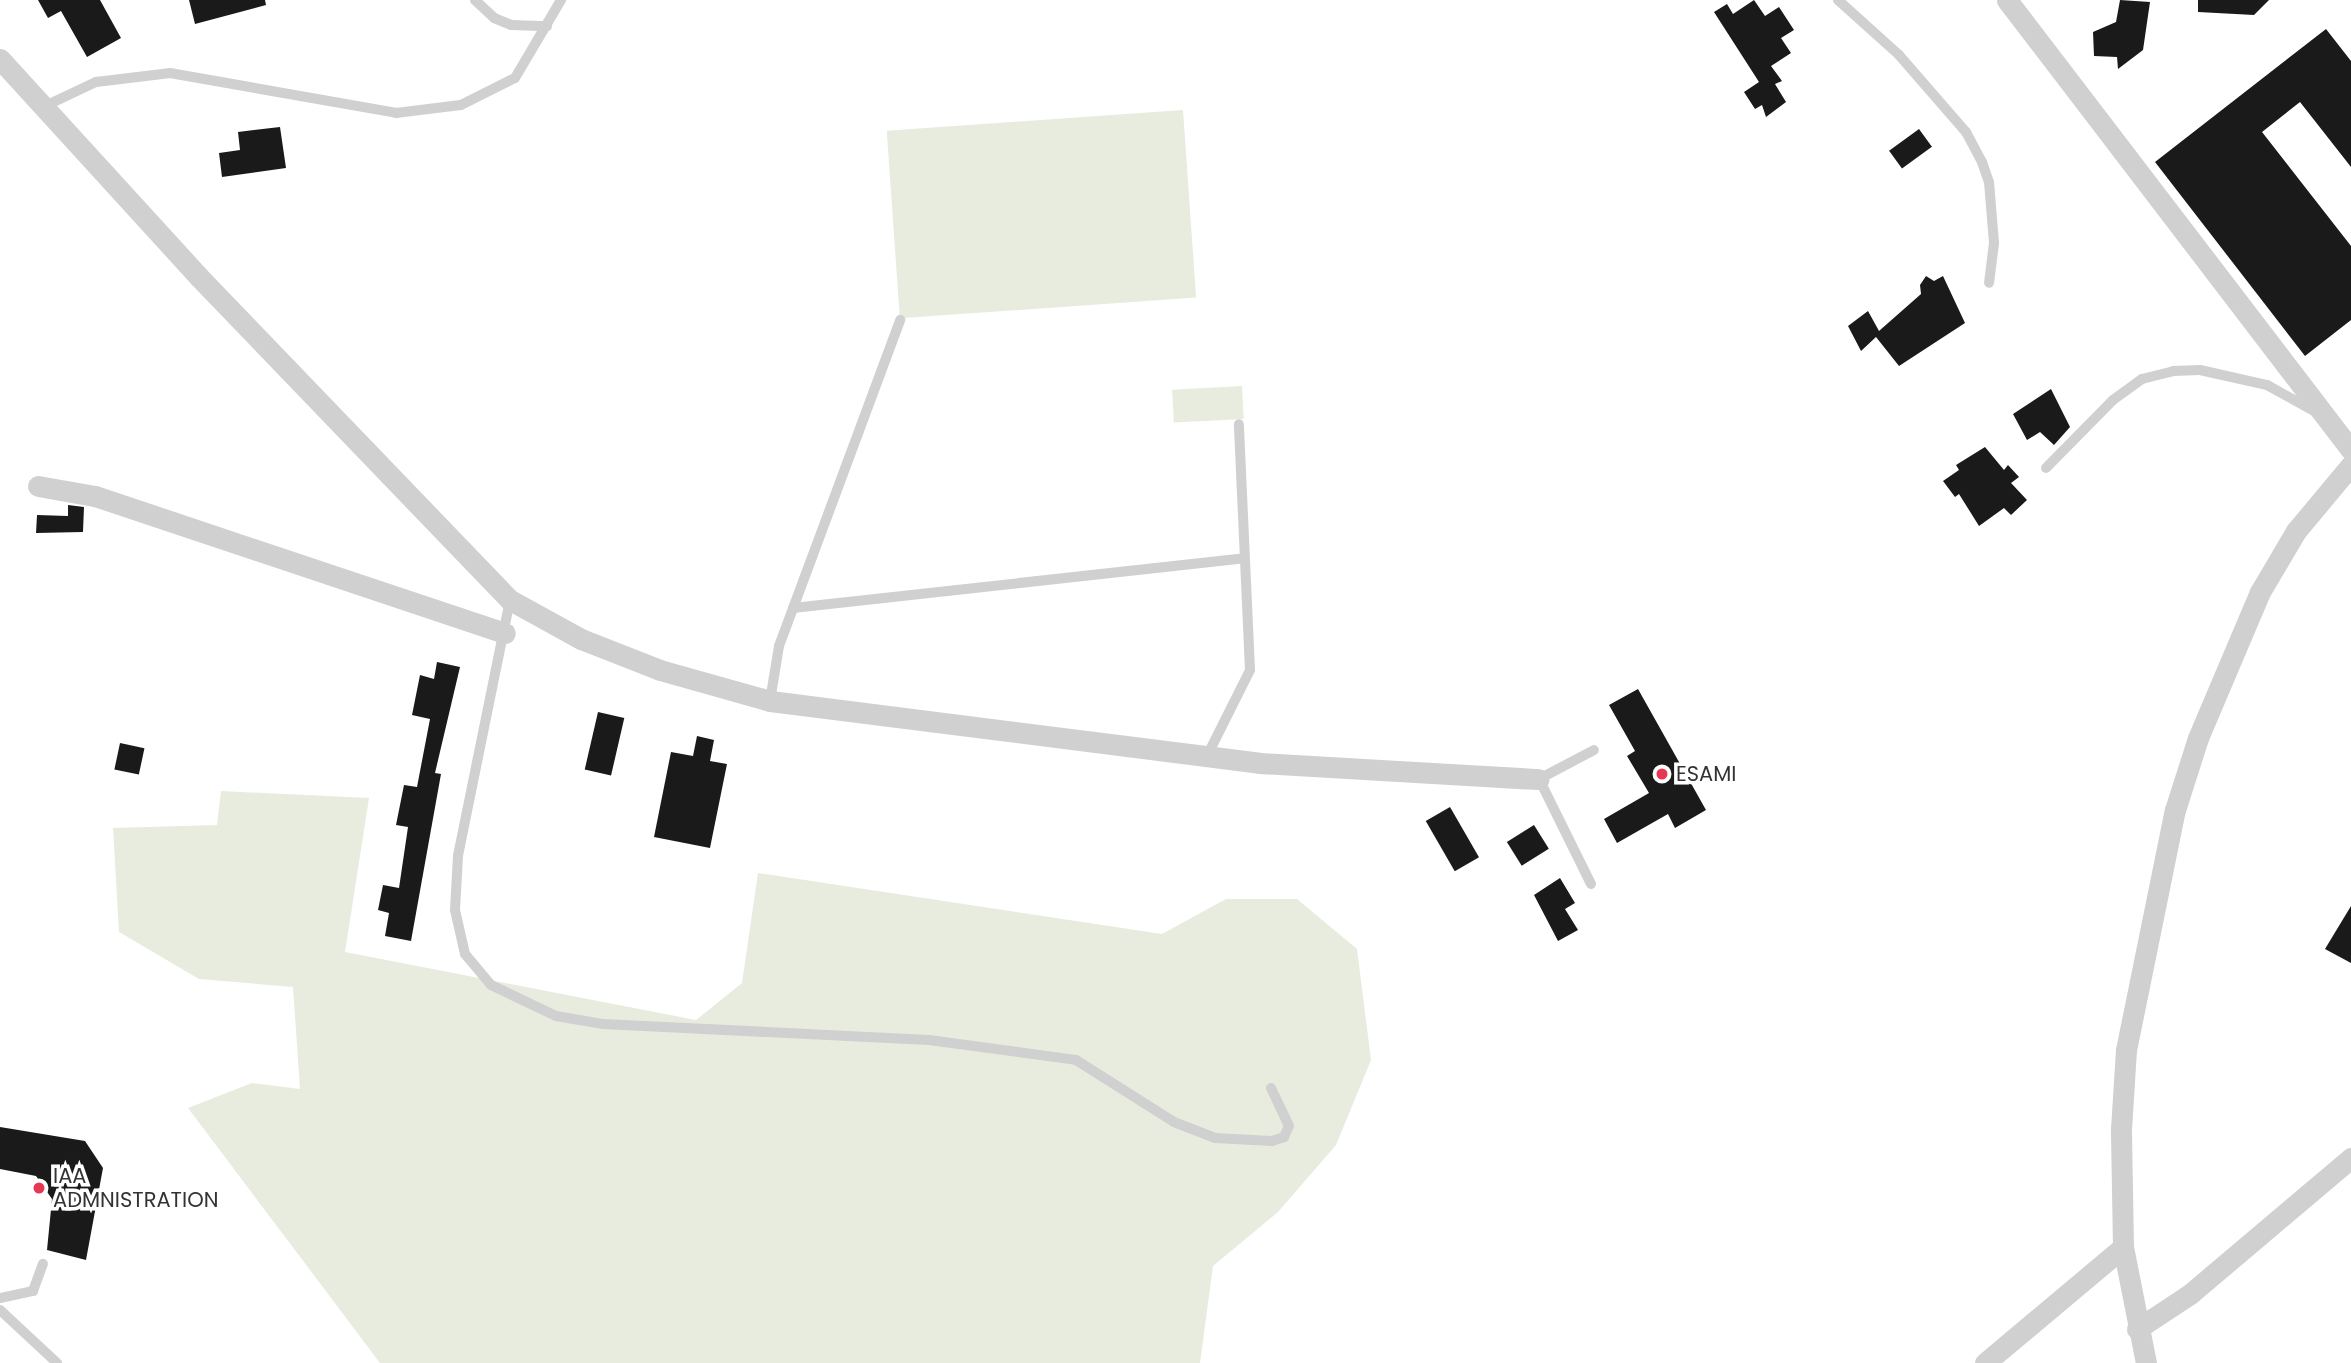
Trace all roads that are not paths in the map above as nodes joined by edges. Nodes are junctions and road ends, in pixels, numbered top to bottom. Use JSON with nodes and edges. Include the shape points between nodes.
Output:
{"nodes":[{"id":1,"x":475,"y":0,"type":"edge"},
{"id":2,"x":561,"y":0,"type":"edge"},
{"id":3,"x":1838,"y":0,"type":"edge"},
{"id":4,"x":2007,"y":0,"type":"edge"},
{"id":5,"x":547,"y":26,"type":"junction"},
{"id":6,"x":2,"y":65,"type":"edge"},
{"id":7,"x":43,"y":107,"type":"junction"},
{"id":8,"x":1989,"y":283,"type":"dead end"},
{"id":9,"x":900,"y":320,"type":"dead end"},
{"id":10,"x":2326,"y":418,"type":"junction"},
{"id":11,"x":1239,"y":424,"type":"dead end"},
{"id":12,"x":2351,"y":450,"type":"edge"},
{"id":13,"x":2046,"y":468,"type":"dead end"},
{"id":14,"x":2348,"y":474,"type":"edge"},
{"id":15,"x":38,"y":486,"type":"dead end"},
{"id":16,"x":1244,"y":558,"type":"junction"},
{"id":17,"x":510,"y":600,"type":"junction"},
{"id":18,"x":793,"y":608,"type":"junction"},
{"id":19,"x":505,"y":633,"type":"junction"},
{"id":20,"x":770,"y":701,"type":"junction"},
{"id":21,"x":1594,"y":750,"type":"dead end"},
{"id":22,"x":1206,"y":758,"type":"junction"},
{"id":23,"x":1539,"y":779,"type":"junction"},
{"id":24,"x":1591,"y":884,"type":"dead end"},
{"id":25,"x":1270,"y":1088,"type":"dead end"},
{"id":26,"x":2351,"y":1158,"type":"edge"},
{"id":27,"x":2123,"y":1247,"type":"junction"},
{"id":28,"x":43,"y":1264,"type":"dead end"},
{"id":29,"x":0,"y":1298,"type":"edge"},
{"id":30,"x":0,"y":1310,"type":"edge"},
{"id":31,"x":2137,"y":1329,"type":"junction"},
{"id":32,"x":57,"y":1363,"type":"edge"},
{"id":33,"x":1985,"y":1363,"type":"edge"},
{"id":34,"x":2146,"y":1363,"type":"edge"}],
"edges":[{"from":1,"to":5,"type":"lane","via":[[494,18],[511,25]]},
{"from":2,"to":5,"type":"lane"},
{"from":3,"to":8,"type":"lane","via":[[1899,55],[1966,132],[1982,162],[1994,243]]},
{"from":4,"to":10,"type":"street"},
{"from":5,"to":7,"type":"lane","via":[[515,78],[486,96],[437,110],[396,113],[170,74],[96,82]]},
{"from":6,"to":7,"type":"street"},
{"from":7,"to":17,"type":"street","via":[[199,277]]},
{"from":9,"to":18,"type":"lane"},
{"from":10,"to":12,"type":"street"},
{"from":10,"to":13,"type":"lane","via":[[2267,385],[2200,370],[2173,371],[2142,379],[2113,400]]},
{"from":11,"to":16,"type":"lane"},
{"from":14,"to":27,"type":"street","via":[[2296,531],[2260,592],[2198,737],[2175,810],[2126,1050],[2121,1129]]},
{"from":15,"to":19,"type":"street","via":[[95,496]]},
{"from":16,"to":18,"type":"lane"},
{"from":16,"to":22,"type":"lane","via":[[1250,670]]},
{"from":17,"to":19,"type":"lane"},
{"from":17,"to":20,"type":"street","via":[[581,639],[660,670]]},
{"from":18,"to":20,"type":"lane","via":[[779,646]]},
{"from":19,"to":25,"type":"lane","via":[[462,832],[455,910],[465,954],[491,985],[556,1016],[603,1024],[929,1040],[1076,1060],[1174,1122],[1215,1138],[1272,1141],[1284,1137],[1289,1126]]},
{"from":20,"to":22,"type":"street"},
{"from":21,"to":23,"type":"lane"},
{"from":22,"to":23,"type":"street","via":[[1343,771]]},
{"from":23,"to":24,"type":"lane"},
{"from":26,"to":31,"type":"street","via":[[2190,1294]]},
{"from":27,"to":31,"type":"street"},
{"from":27,"to":33,"type":"street"},
{"from":28,"to":29,"type":"lane","via":[[33,1291]]},
{"from":30,"to":32,"type":"lane"},
{"from":31,"to":34,"type":"street"}]}
